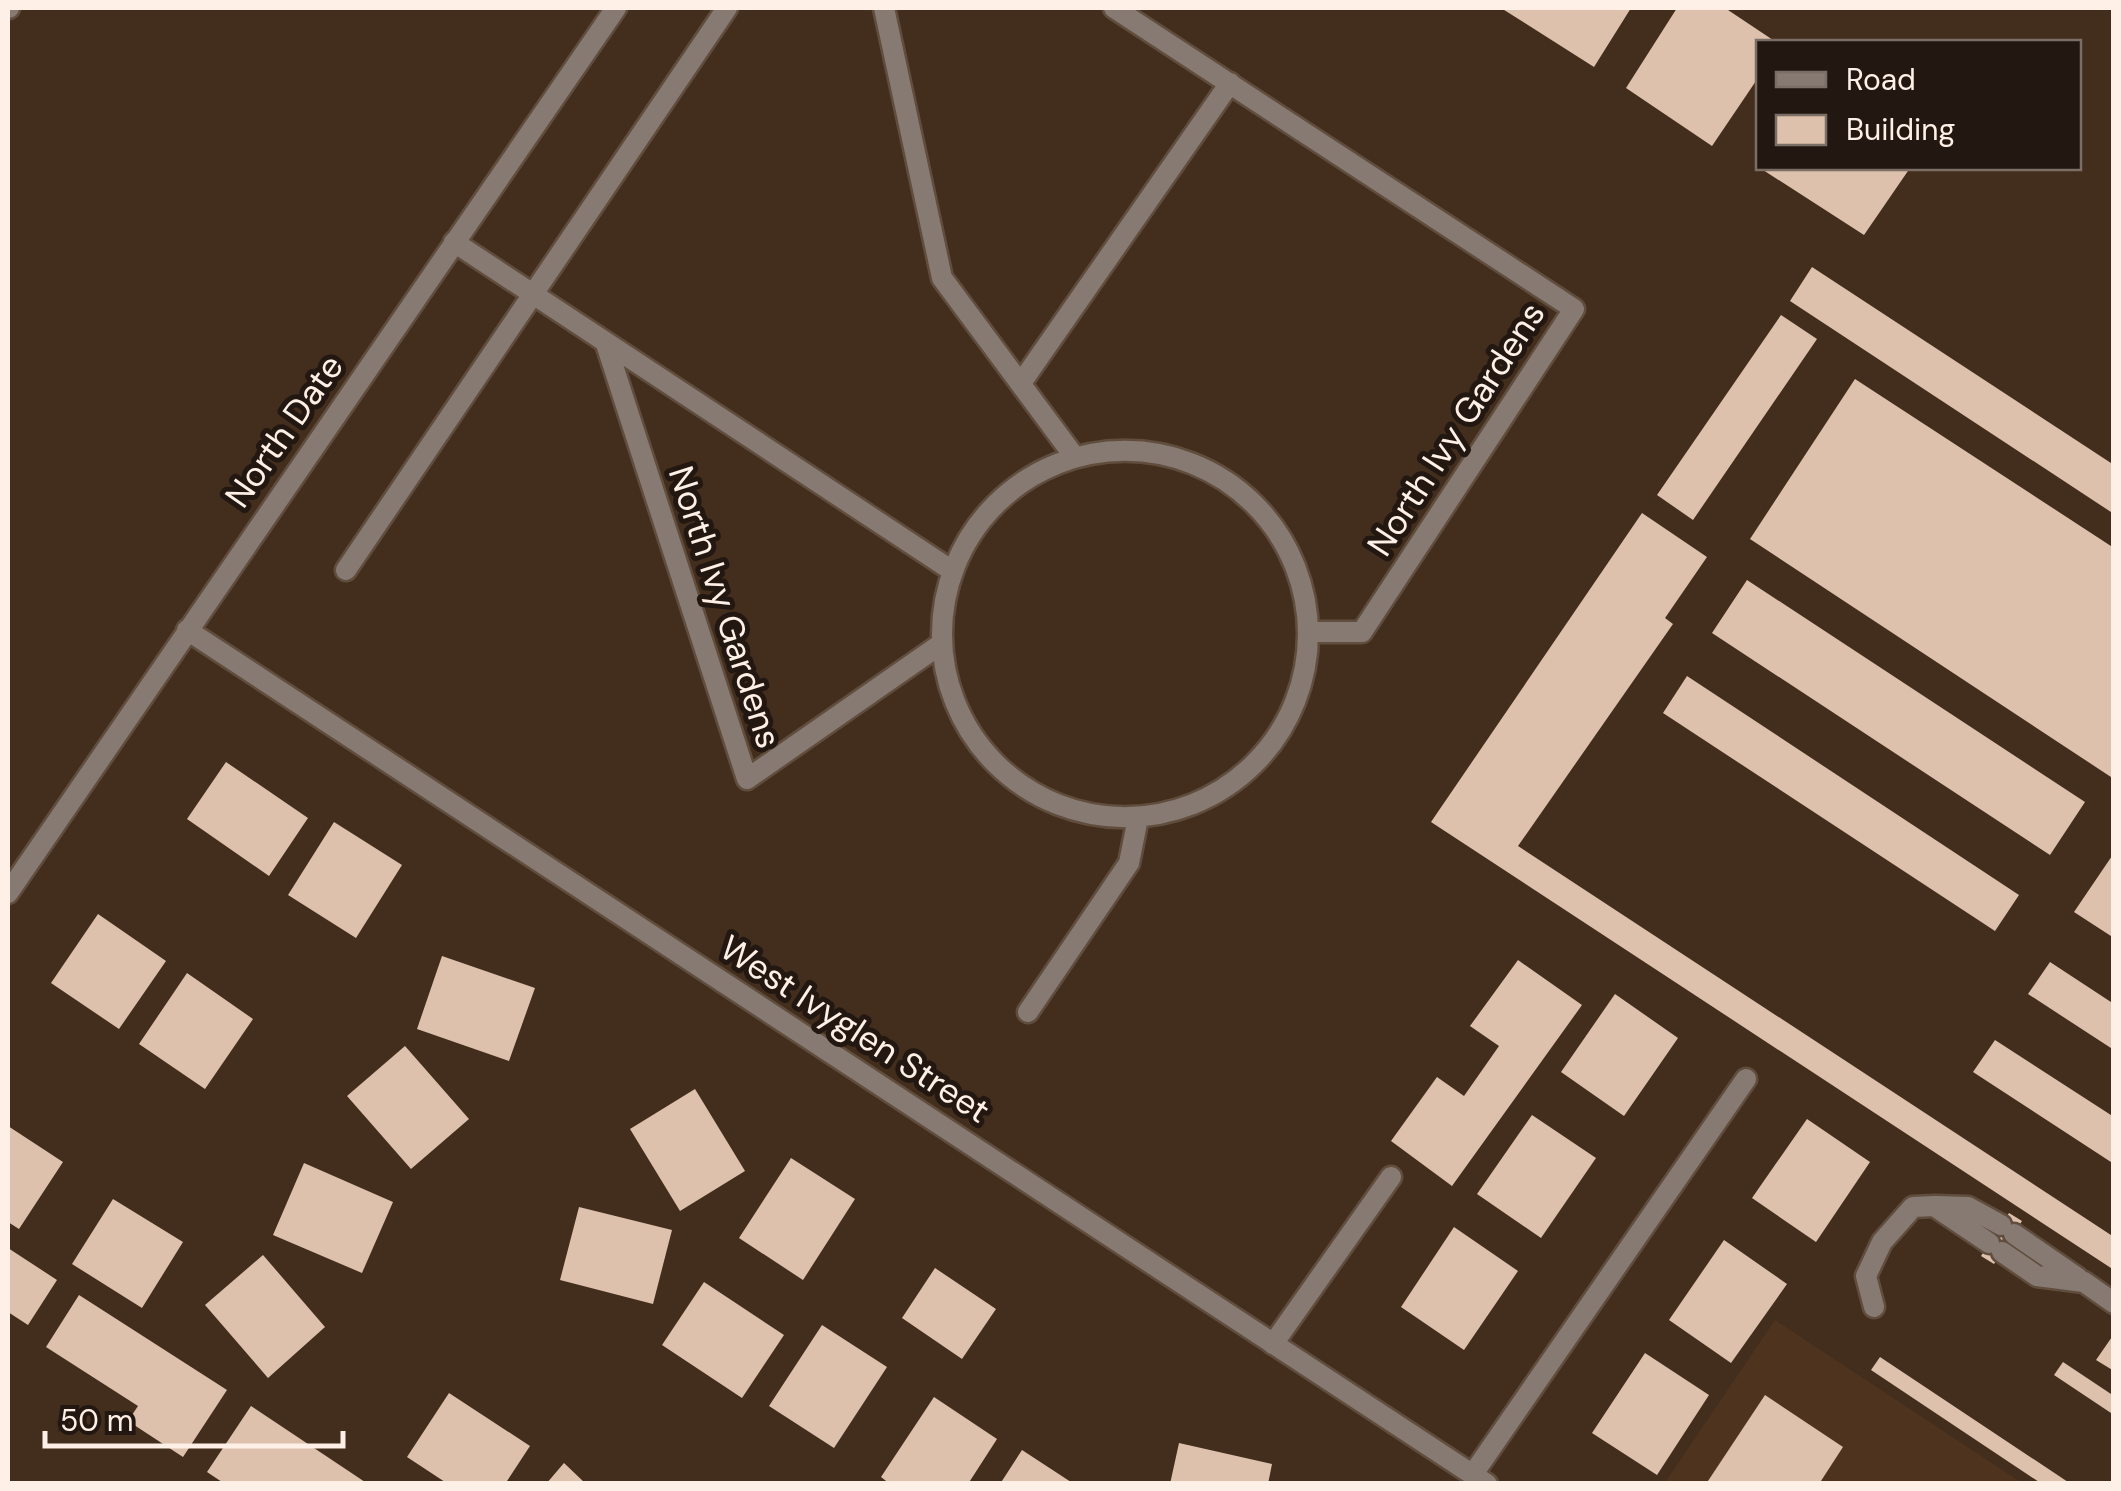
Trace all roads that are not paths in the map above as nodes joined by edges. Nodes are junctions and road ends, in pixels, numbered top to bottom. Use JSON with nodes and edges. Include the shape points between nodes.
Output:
{"nodes":[{"id":1,"x":616,"y":8,"type":"edge"},
{"id":2,"x":727,"y":8,"type":"edge"},
{"id":3,"x":884,"y":8,"type":"edge"},
{"id":4,"x":1114,"y":8,"type":"edge"},
{"id":5,"x":1230,"y":83,"type":"junction"},
{"id":6,"x":454,"y":242,"type":"junction"},
{"id":7,"x":532,"y":294,"type":"junction"},
{"id":8,"x":606,"y":344,"type":"junction"},
{"id":9,"x":1021,"y":384,"type":"junction"},
{"id":10,"x":1074,"y":456,"type":"junction"},
{"id":11,"x":346,"y":570,"type":"dead end"},
{"id":12,"x":951,"y":570,"type":"junction"},
{"id":13,"x":187,"y":630,"type":"junction"},
{"id":14,"x":1309,"y":632,"type":"junction"},
{"id":15,"x":941,"y":644,"type":"junction"},
{"id":16,"x":1138,"y":818,"type":"junction"},
{"id":17,"x":8,"y":893,"type":"edge"},
{"id":18,"x":1028,"y":1012,"type":"dead end"},
{"id":19,"x":1746,"y":1078,"type":"dead end"},
{"id":20,"x":1391,"y":1177,"type":"dead end"},
{"id":21,"x":2114,"y":1302,"type":"edge"},
{"id":22,"x":1874,"y":1308,"type":"dead end"},
{"id":23,"x":1274,"y":1344,"type":"junction"},
{"id":24,"x":1480,"y":1479,"type":"edge"}],
"edges":[{"from":1,"to":6,"type":"street","name":"North Date"},
{"from":2,"to":7,"type":"street"},
{"from":3,"to":9,"type":"street","via":[[942,278]]},
{"from":4,"to":5,"type":"street","name":"North Ivy Gardens"},
{"from":5,"to":9,"type":"street"},
{"from":5,"to":14,"type":"street","name":"North Ivy Gardens","via":[[1574,309],[1362,632]]},
{"from":6,"to":7,"type":"street","name":"North Ivy Gardens"},
{"from":6,"to":13,"type":"street","name":"North Date"},
{"from":7,"to":8,"type":"street","name":"North Ivy Gardens"},
{"from":7,"to":11,"type":"street"},
{"from":8,"to":12,"type":"street","name":"North Ivy Gardens"},
{"from":8,"to":15,"type":"street","name":"North Ivy Gardens","via":[[746,779]]},
{"from":9,"to":10,"type":"street"},
{"from":10,"to":12,"type":"street","via":[[1021,480],[979,520]]},
{"from":10,"to":14,"type":"street","via":[[1130,449],[1185,460],[1235,486],[1274,526],[1300,576]]},
{"from":12,"to":15,"type":"street"},
{"from":13,"to":17,"type":"street","name":"North Date"},
{"from":13,"to":23,"type":"street","name":"West Ivyglen Street"},
{"from":14,"to":16,"type":"street","via":[[1302,687],[1278,737],[1240,778],[1192,806]]},
{"from":15,"to":16,"type":"street","via":[[953,701],[983,751],[1027,789],[1080,812]]},
{"from":16,"to":18,"type":"street","via":[[1129,862]]},
{"from":19,"to":24,"type":"street"},
{"from":20,"to":23,"type":"street"},
{"from":21,"to":22,"type":"street","via":[[2084,1282],[2037,1276],[2002,1238],[1934,1206],[1914,1207],[1882,1242],[1866,1276]]},
{"from":23,"to":24,"type":"street","name":"West Ivyglen Street"}]}
